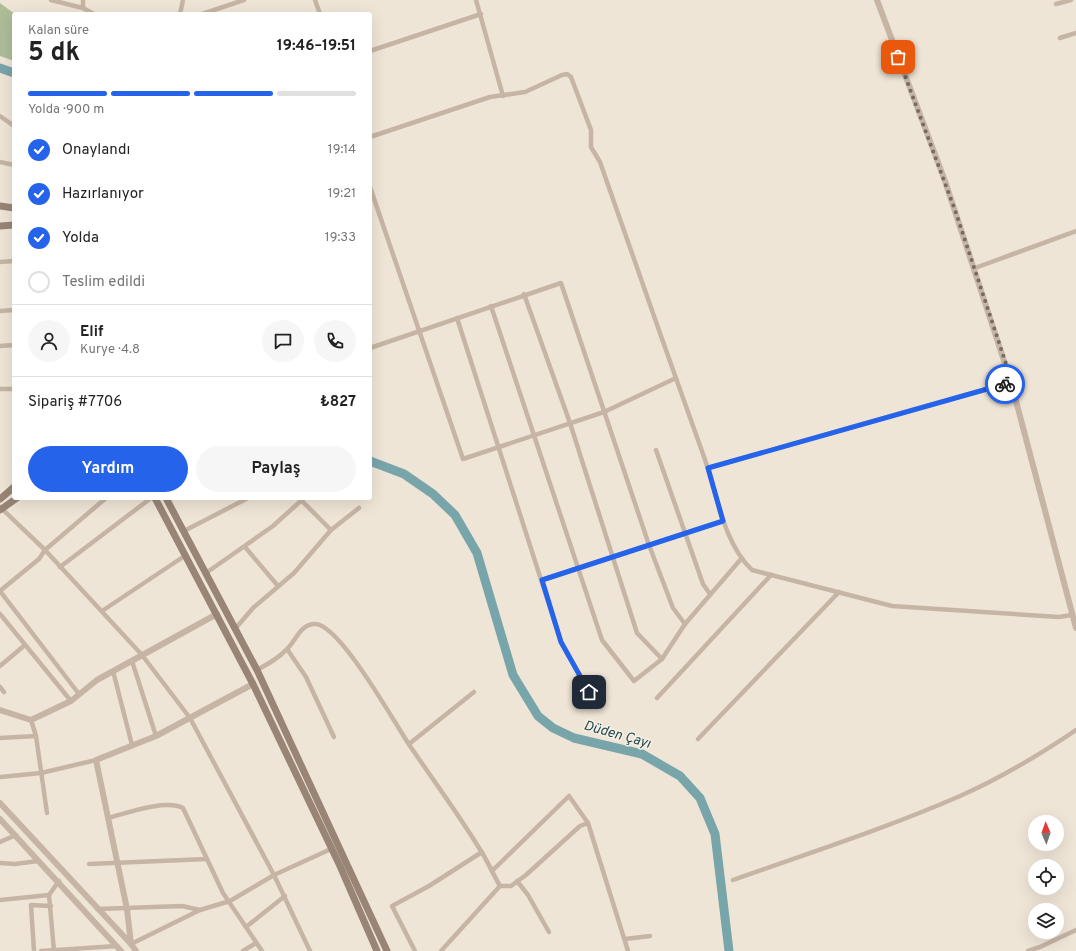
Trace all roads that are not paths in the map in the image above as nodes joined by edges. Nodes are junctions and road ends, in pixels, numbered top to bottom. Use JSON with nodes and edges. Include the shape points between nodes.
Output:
{"nodes":[{"id":1,"x":51,"y":0,"type":"edge"},
{"id":2,"x":83,"y":0,"type":"edge"},
{"id":3,"x":183,"y":0,"type":"edge"},
{"id":4,"x":244,"y":0,"type":"edge"},
{"id":5,"x":315,"y":0,"type":"edge"},
{"id":6,"x":476,"y":0,"type":"edge"},
{"id":7,"x":877,"y":0,"type":"edge"},
{"id":8,"x":1071,"y":0,"type":"edge"},
{"id":9,"x":1056,"y":4,"type":"dead end"},
{"id":10,"x":83,"y":8,"type":"junction"},
{"id":11,"x":90,"y":12,"type":"edge"},
{"id":12,"x":180,"y":12,"type":"edge"},
{"id":13,"x":208,"y":12,"type":"edge"},
{"id":14,"x":319,"y":12,"type":"edge"},
{"id":15,"x":481,"y":14,"type":"junction"},
{"id":16,"x":1076,"y":33,"type":"edge"},
{"id":17,"x":1060,"y":38,"type":"dead end"},
{"id":18,"x":372,"y":50,"type":"edge"},
{"id":19,"x":503,"y":96,"type":"junction"},
{"id":20,"x":0,"y":116,"type":"edge"},
{"id":21,"x":12,"y":125,"type":"edge"},
{"id":22,"x":372,"y":136,"type":"edge"},
{"id":23,"x":0,"y":162,"type":"edge"},
{"id":24,"x":12,"y":165,"type":"edge"},
{"id":25,"x":372,"y":192,"type":"edge"},
{"id":26,"x":0,"y":206,"type":"edge"},
{"id":27,"x":12,"y":208,"type":"edge"},
{"id":28,"x":12,"y":225,"type":"edge"},
{"id":29,"x":0,"y":226,"type":"edge"},
{"id":30,"x":1076,"y":231,"type":"edge"},
{"id":31,"x":12,"y":261,"type":"edge"},
{"id":32,"x":0,"y":262,"type":"edge"},
{"id":33,"x":975,"y":268,"type":"junction"},
{"id":34,"x":524,"y":294,"type":"junction"},
{"id":35,"x":491,"y":306,"type":"junction"},
{"id":36,"x":12,"y":310,"type":"edge"},
{"id":37,"x":0,"y":311,"type":"edge"},
{"id":38,"x":457,"y":318,"type":"junction"},
{"id":39,"x":419,"y":330,"type":"junction"},
{"id":40,"x":12,"y":345,"type":"edge"},
{"id":41,"x":0,"y":346,"type":"edge"},
{"id":42,"x":372,"y":347,"type":"edge"},
{"id":43,"x":676,"y":378,"type":"junction"},
{"id":44,"x":1012,"y":382,"type":"junction"},
{"id":45,"x":0,"y":389,"type":"edge"},
{"id":46,"x":12,"y":389,"type":"edge"},
{"id":47,"x":604,"y":412,"type":"junction"},
{"id":48,"x":570,"y":423,"type":"junction"},
{"id":49,"x":534,"y":435,"type":"junction"},
{"id":50,"x":499,"y":447,"type":"junction"},
{"id":51,"x":656,"y":450,"type":"dead end"},
{"id":52,"x":708,"y":468,"type":"junction"},
{"id":53,"x":12,"y":489,"type":"edge"},
{"id":54,"x":0,"y":499,"type":"edge"},
{"id":55,"x":14,"y":500,"type":"edge"},
{"id":56,"x":104,"y":500,"type":"edge"},
{"id":57,"x":148,"y":500,"type":"edge"},
{"id":58,"x":156,"y":500,"type":"edge"},
{"id":59,"x":169,"y":500,"type":"edge"},
{"id":60,"x":244,"y":500,"type":"edge"},
{"id":61,"x":301,"y":500,"type":"edge"},
{"id":62,"x":303,"y":500,"type":"edge"},
{"id":63,"x":1,"y":508,"type":"edge"},
{"id":64,"x":359,"y":508,"type":"dead end"},
{"id":65,"x":723,"y":521,"type":"junction"},
{"id":66,"x":331,"y":530,"type":"junction"},
{"id":67,"x":184,"y":531,"type":"junction"},
{"id":68,"x":686,"y":534,"type":"junction"},
{"id":69,"x":245,"y":546,"type":"junction"},
{"id":70,"x":649,"y":546,"type":"junction"},
{"id":71,"x":45,"y":550,"type":"junction"},
{"id":72,"x":186,"y":555,"type":"junction"},
{"id":73,"x":614,"y":557,"type":"junction"},
{"id":74,"x":741,"y":559,"type":"junction"},
{"id":75,"x":60,"y":567,"type":"junction"},
{"id":76,"x":578,"y":568,"type":"junction"},
{"id":77,"x":206,"y":573,"type":"junction"},
{"id":78,"x":771,"y":575,"type":"junction"},
{"id":79,"x":198,"y":578,"type":"junction"},
{"id":80,"x":542,"y":580,"type":"junction"},
{"id":81,"x":278,"y":586,"type":"junction"},
{"id":82,"x":0,"y":591,"type":"edge"},
{"id":83,"x":839,"y":592,"type":"junction"},
{"id":84,"x":710,"y":594,"type":"junction"},
{"id":85,"x":102,"y":612,"type":"junction"},
{"id":86,"x":0,"y":614,"type":"edge"},
{"id":87,"x":217,"y":614,"type":"junction"},
{"id":88,"x":1072,"y":615,"type":"junction"},
{"id":89,"x":686,"y":624,"type":"junction"},
{"id":90,"x":1076,"y":628,"type":"edge"},
{"id":91,"x":235,"y":629,"type":"junction"},
{"id":92,"x":25,"y":644,"type":"junction"},
{"id":93,"x":288,"y":649,"type":"junction"},
{"id":94,"x":142,"y":655,"type":"junction"},
{"id":95,"x":662,"y":660,"type":"junction"},
{"id":96,"x":132,"y":661,"type":"junction"},
{"id":97,"x":0,"y":666,"type":"edge"},
{"id":98,"x":258,"y":670,"type":"junction"},
{"id":99,"x":113,"y":671,"type":"junction"},
{"id":100,"x":253,"y":684,"type":"junction"},
{"id":101,"x":0,"y":687,"type":"edge"},
{"id":102,"x":4,"y":692,"type":"dead end"},
{"id":103,"x":474,"y":692,"type":"dead end"},
{"id":104,"x":589,"y":692,"type":"dead end"},
{"id":105,"x":79,"y":694,"type":"junction"},
{"id":106,"x":657,"y":698,"type":"dead end"},
{"id":107,"x":71,"y":701,"type":"junction"},
{"id":108,"x":0,"y":710,"type":"edge"},
{"id":109,"x":190,"y":718,"type":"junction"},
{"id":110,"x":31,"y":720,"type":"junction"},
{"id":111,"x":1076,"y":730,"type":"edge"},
{"id":112,"x":36,"y":736,"type":"junction"},
{"id":113,"x":156,"y":736,"type":"junction"},
{"id":114,"x":334,"y":737,"type":"dead end"},
{"id":115,"x":0,"y":738,"type":"edge"},
{"id":116,"x":698,"y":739,"type":"dead end"},
{"id":117,"x":409,"y":744,"type":"junction"},
{"id":118,"x":132,"y":745,"type":"junction"},
{"id":119,"x":96,"y":760,"type":"junction"},
{"id":120,"x":41,"y":772,"type":"junction"},
{"id":121,"x":0,"y":777,"type":"edge"},
{"id":122,"x":0,"y":803,"type":"edge"},
{"id":123,"x":47,"y":813,"type":"dead end"},
{"id":124,"x":108,"y":818,"type":"junction"},
{"id":125,"x":0,"y":819,"type":"edge"},
{"id":126,"x":588,"y":823,"type":"junction"},
{"id":127,"x":16,"y":835,"type":"junction"},
{"id":128,"x":0,"y":842,"type":"edge"},
{"id":129,"x":331,"y":849,"type":"junction"},
{"id":130,"x":482,"y":852,"type":"junction"},
{"id":131,"x":206,"y":859,"type":"junction"},
{"id":132,"x":38,"y":860,"type":"junction"},
{"id":133,"x":0,"y":863,"type":"edge"},
{"id":134,"x":118,"y":863,"type":"junction"},
{"id":135,"x":89,"y":864,"type":"dead end"},
{"id":136,"x":492,"y":871,"type":"junction"},
{"id":137,"x":274,"y":875,"type":"junction"},
{"id":138,"x":734,"y":880,"type":"dead end"},
{"id":139,"x":59,"y":881,"type":"junction"},
{"id":140,"x":517,"y":882,"type":"junction"},
{"id":141,"x":500,"y":886,"type":"junction"},
{"id":142,"x":50,"y":895,"type":"junction"},
{"id":143,"x":285,"y":896,"type":"junction"},
{"id":144,"x":0,"y":900,"type":"edge"},
{"id":145,"x":230,"y":901,"type":"junction"},
{"id":146,"x":51,"y":906,"type":"junction"},
{"id":147,"x":97,"y":909,"type":"junction"},
{"id":148,"x":127,"y":909,"type":"junction"},
{"id":149,"x":200,"y":910,"type":"junction"},
{"id":150,"x":246,"y":927,"type":"junction"},
{"id":151,"x":1076,"y":930,"type":"edge"},
{"id":152,"x":549,"y":932,"type":"dead end"},
{"id":153,"x":650,"y":936,"type":"dead end"},
{"id":154,"x":625,"y":939,"type":"junction"},
{"id":155,"x":256,"y":943,"type":"junction"},
{"id":156,"x":131,"y":944,"type":"junction"},
{"id":157,"x":119,"y":949,"type":"edge"},
{"id":158,"x":34,"y":951,"type":"edge"},
{"id":159,"x":41,"y":951,"type":"edge"},
{"id":160,"x":54,"y":951,"type":"edge"},
{"id":161,"x":136,"y":951,"type":"edge"},
{"id":162,"x":243,"y":951,"type":"edge"},
{"id":163,"x":262,"y":951,"type":"edge"},
{"id":164,"x":310,"y":951,"type":"edge"},
{"id":165,"x":377,"y":951,"type":"edge"},
{"id":166,"x":387,"y":951,"type":"edge"},
{"id":167,"x":415,"y":951,"type":"edge"},
{"id":168,"x":442,"y":951,"type":"edge"},
{"id":169,"x":628,"y":951,"type":"edge"},
{"id":170,"x":1028,"y":951,"type":"edge"}],
"edges":[{"from":1,"to":10,"type":"street"},
{"from":2,"to":10,"type":"street"},
{"from":3,"to":12,"type":"street"},
{"from":4,"to":13,"type":"street"},
{"from":5,"to":14,"type":"street"},
{"from":6,"to":15,"type":"street"},
{"from":7,"to":33,"type":"street"},
{"from":8,"to":9,"type":"street"},
{"from":10,"to":11,"type":"street"},
{"from":15,"to":18,"type":"street"},
{"from":15,"to":19,"type":"street"},
{"from":16,"to":17,"type":"street"},
{"from":19,"to":22,"type":"street","via":[[490,97]]},
{"from":19,"to":43,"type":"street","via":[[525,92],[562,74],[571,77],[591,130],[591,147],[600,162]]},
{"from":20,"to":21,"type":"street"},
{"from":23,"to":24,"type":"street"},
{"from":25,"to":39,"type":"street"},
{"from":26,"to":27,"type":"main road"},
{"from":28,"to":29,"type":"main road"},
{"from":30,"to":33,"type":"street"},
{"from":31,"to":32,"type":"street"},
{"from":33,"to":44,"type":"street"},
{"from":34,"to":35,"type":"street"},
{"from":34,"to":47,"type":"street","via":[[561,283]]},
{"from":34,"to":48,"type":"street"},
{"from":35,"to":38,"type":"street"},
{"from":35,"to":49,"type":"street"},
{"from":36,"to":37,"type":"street"},
{"from":38,"to":39,"type":"street"},
{"from":38,"to":50,"type":"street"},
{"from":39,"to":42,"type":"street"},
{"from":39,"to":50,"type":"street","via":[[463,459]]},
{"from":40,"to":41,"type":"street"},
{"from":43,"to":47,"type":"street"},
{"from":43,"to":52,"type":"street"},
{"from":44,"to":52,"type":"street"},
{"from":44,"to":88,"type":"street"},
{"from":45,"to":46,"type":"street"},
{"from":47,"to":48,"type":"street"},
{"from":47,"to":70,"type":"street"},
{"from":48,"to":49,"type":"street"},
{"from":48,"to":73,"type":"street"},
{"from":49,"to":50,"type":"street"},
{"from":49,"to":76,"type":"street"},
{"from":50,"to":80,"type":"street"},
{"from":51,"to":68,"type":"street"},
{"from":52,"to":65,"type":"street"},
{"from":53,"to":54,"type":"main road"},
{"from":55,"to":63,"type":"main road"},
{"from":56,"to":71,"type":"street"},
{"from":57,"to":75,"type":"street"},
{"from":58,"to":72,"type":"main road"},
{"from":59,"to":67,"type":"main road"},
{"from":60,"to":67,"type":"street"},
{"from":61,"to":69,"type":"street","via":[[273,526]]},
{"from":62,"to":66,"type":"street"},
{"from":63,"to":71,"type":"street"},
{"from":64,"to":66,"type":"street"},
{"from":65,"to":68,"type":"street"},
{"from":65,"to":74,"type":"street"},
{"from":66,"to":81,"type":"street","via":[[294,573]]},
{"from":67,"to":77,"type":"main road"},
{"from":68,"to":70,"type":"street"},
{"from":68,"to":84,"type":"street","via":[[703,584]]},
{"from":69,"to":77,"type":"street"},
{"from":69,"to":81,"type":"street"},
{"from":70,"to":73,"type":"street"},
{"from":70,"to":89,"type":"street","via":[[673,608]]},
{"from":71,"to":75,"type":"street"},
{"from":71,"to":82,"type":"street","via":[[39,559]]},
{"from":72,"to":79,"type":"main road"},
{"from":72,"to":85,"type":"street"},
{"from":73,"to":76,"type":"street"},
{"from":73,"to":95,"type":"street","via":[[637,633]]},
{"from":74,"to":78,"type":"street","via":[[752,570]]},
{"from":74,"to":84,"type":"street"},
{"from":75,"to":85,"type":"street"},
{"from":76,"to":80,"type":"street"},
{"from":76,"to":95,"type":"street","via":[[602,640],[634,681]]},
{"from":77,"to":79,"type":"street"},
{"from":77,"to":91,"type":"main road"},
{"from":78,"to":83,"type":"street"},
{"from":78,"to":106,"type":"street"},
{"from":79,"to":87,"type":"main road"},
{"from":80,"to":104,"type":"street","via":[[561,642]]},
{"from":81,"to":91,"type":"street","via":[[252,608]]},
{"from":82,"to":105,"type":"street"},
{"from":83,"to":88,"type":"street","via":[[892,606],[1059,617]]},
{"from":83,"to":116,"type":"street"},
{"from":84,"to":89,"type":"street"},
{"from":85,"to":94,"type":"street"},
{"from":86,"to":92,"type":"street"},
{"from":87,"to":94,"type":"street"},
{"from":87,"to":100,"type":"main road"},
{"from":88,"to":90,"type":"street"},
{"from":89,"to":95,"type":"street"},
{"from":91,"to":98,"type":"main road"},
{"from":92,"to":97,"type":"street"},
{"from":92,"to":107,"type":"street"},
{"from":93,"to":98,"type":"street"},
{"from":93,"to":114,"type":"street","via":[[306,677]]},
{"from":93,"to":117,"type":"street","via":[[303,628],[309,624],[326,628],[352,657],[381,697]]},
{"from":94,"to":96,"type":"street"},
{"from":94,"to":109,"type":"street"},
{"from":96,"to":99,"type":"street"},
{"from":96,"to":113,"type":"street"},
{"from":98,"to":166,"type":"main road"},
{"from":99,"to":105,"type":"street"},
{"from":99,"to":118,"type":"street"},
{"from":100,"to":109,"type":"street"},
{"from":100,"to":129,"type":"main road"},
{"from":101,"to":102,"type":"street"},
{"from":103,"to":117,"type":"street"},
{"from":105,"to":107,"type":"street"},
{"from":107,"to":110,"type":"street"},
{"from":108,"to":110,"type":"street"},
{"from":109,"to":113,"type":"street"},
{"from":109,"to":137,"type":"street"},
{"from":110,"to":112,"type":"street"},
{"from":111,"to":138,"type":"street","via":[[1034,758],[961,796]]},
{"from":112,"to":115,"type":"street"},
{"from":112,"to":120,"type":"street"},
{"from":113,"to":118,"type":"street"},
{"from":117,"to":130,"type":"street"},
{"from":118,"to":119,"type":"street"},
{"from":119,"to":120,"type":"street"},
{"from":119,"to":124,"type":"street"},
{"from":120,"to":121,"type":"street"},
{"from":120,"to":123,"type":"street"},
{"from":122,"to":147,"type":"street"},
{"from":124,"to":131,"type":"street","via":[[153,807],[176,805],[183,808]]},
{"from":124,"to":134,"type":"street"},
{"from":125,"to":127,"type":"street"},
{"from":126,"to":136,"type":"street","via":[[569,796]]},
{"from":126,"to":140,"type":"street","via":[[580,826]]},
{"from":126,"to":154,"type":"street"},
{"from":127,"to":128,"type":"street"},
{"from":127,"to":132,"type":"street"},
{"from":129,"to":137,"type":"street"},
{"from":129,"to":165,"type":"main road"},
{"from":130,"to":136,"type":"street"},
{"from":130,"to":167,"type":"street","via":[[392,906]]},
{"from":131,"to":134,"type":"street"},
{"from":131,"to":145,"type":"street","via":[[223,893]]},
{"from":132,"to":133,"type":"street","via":[[15,864]]},
{"from":132,"to":139,"type":"street"},
{"from":134,"to":135,"type":"street"},
{"from":134,"to":148,"type":"street"},
{"from":136,"to":141,"type":"street"},
{"from":137,"to":143,"type":"street"},
{"from":137,"to":145,"type":"street"},
{"from":139,"to":142,"type":"street"},
{"from":139,"to":157,"type":"street"},
{"from":140,"to":141,"type":"street","via":[[511,886]]},
{"from":140,"to":152,"type":"street","via":[[528,895]]},
{"from":141,"to":168,"type":"street"},
{"from":142,"to":144,"type":"street"},
{"from":142,"to":146,"type":"street"},
{"from":143,"to":150,"type":"street"},
{"from":143,"to":164,"type":"street"},
{"from":145,"to":149,"type":"street"},
{"from":145,"to":150,"type":"street"},
{"from":146,"to":158,"type":"street","via":[[31,905]]},
{"from":146,"to":160,"type":"street"},
{"from":147,"to":148,"type":"street"},
{"from":147,"to":156,"type":"street"},
{"from":148,"to":149,"type":"street","via":[[182,906]]},
{"from":148,"to":156,"type":"street"},
{"from":149,"to":156,"type":"street"},
{"from":150,"to":155,"type":"street"},
{"from":151,"to":170,"type":"street","via":[[1040,948]]},
{"from":153,"to":154,"type":"street"},
{"from":154,"to":169,"type":"street"},
{"from":155,"to":162,"type":"street"},
{"from":155,"to":163,"type":"street"},
{"from":156,"to":161,"type":"street"},
{"from":157,"to":160,"type":"street"},
{"from":159,"to":160,"type":"street"}]}
